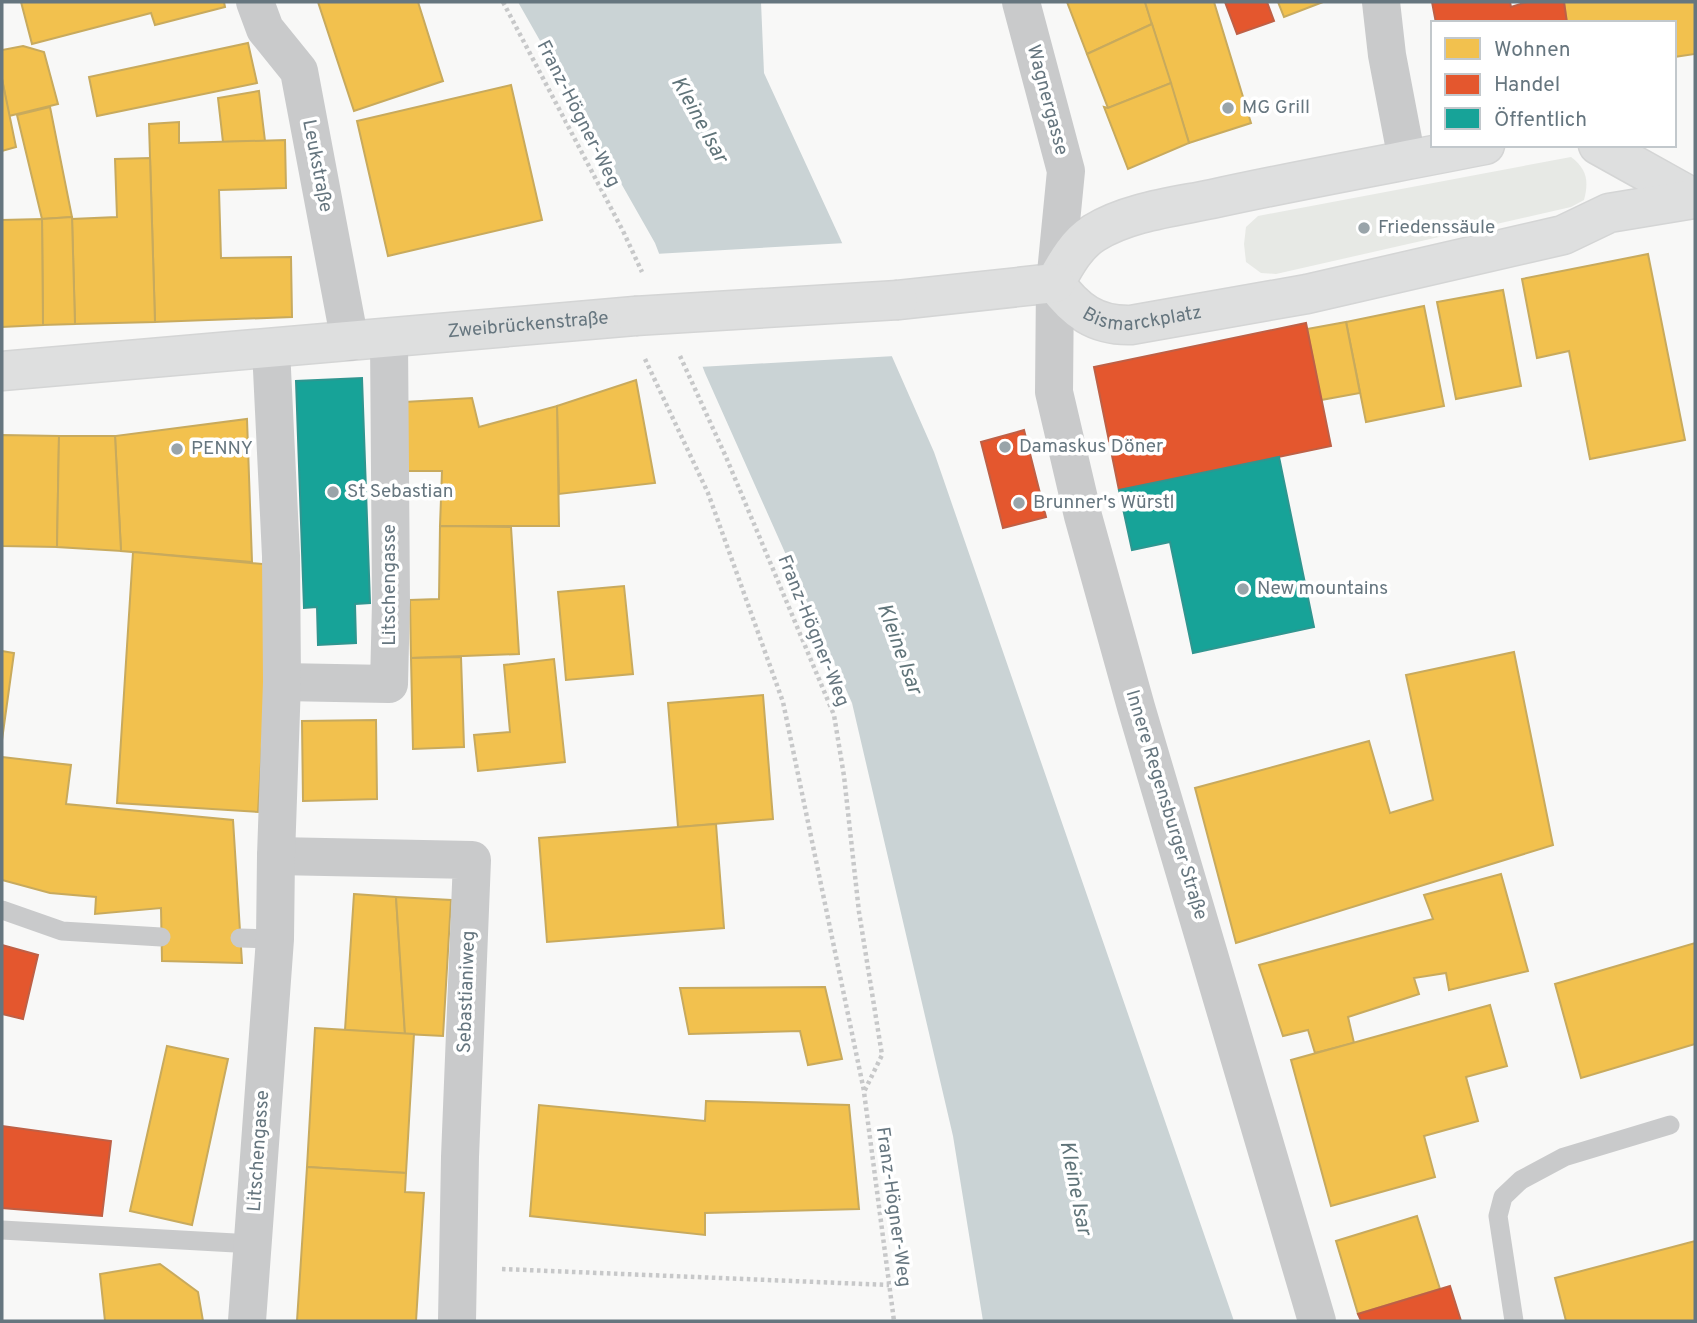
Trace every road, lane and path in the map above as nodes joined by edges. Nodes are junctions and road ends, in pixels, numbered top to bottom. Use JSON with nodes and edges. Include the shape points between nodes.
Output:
{"nodes":[{"id":1,"x":255,"y":2,"type":"edge"},
{"id":2,"x":503,"y":2,"type":"edge"},
{"id":3,"x":1021,"y":2,"type":"edge"},
{"id":4,"x":1381,"y":2,"type":"edge"},
{"id":5,"x":1475,"y":147,"type":"edge"},
{"id":6,"x":1597,"y":147,"type":"edge"},
{"id":7,"x":1600,"y":147,"type":"edge"},
{"id":8,"x":1407,"y":160,"type":"junction"},
{"id":9,"x":1695,"y":198,"type":"edge"},
{"id":10,"x":1602,"y":217,"type":"junction"},
{"id":11,"x":1055,"y":283,"type":"junction"},
{"id":12,"x":635,"y":305,"type":"junction"},
{"id":13,"x":389,"y":339,"type":"junction"},
{"id":14,"x":350,"y":342,"type":"junction"},
{"id":15,"x":674,"y":344,"type":"dead end"},
{"id":16,"x":271,"y":349,"type":"junction"},
{"id":17,"x":2,"y":371,"type":"edge"},
{"id":18,"x":282,"y":682,"type":"junction"},
{"id":19,"x":276,"y":856,"type":"junction"},
{"id":20,"x":3,"y":911,"type":"edge"},
{"id":21,"x":162,"y":937,"type":"dead end"},
{"id":22,"x":864,"y":1093,"type":"junction"},
{"id":23,"x":1670,"y":1125,"type":"dead end"},
{"id":24,"x":2,"y":1230,"type":"edge"},
{"id":25,"x":253,"y":1244,"type":"junction"},
{"id":26,"x":458,"y":1267,"type":"junction"},
{"id":27,"x":889,"y":1284,"type":"junction"},
{"id":28,"x":247,"y":1321,"type":"edge"},
{"id":29,"x":457,"y":1321,"type":"edge"},
{"id":30,"x":894,"y":1321,"type":"edge"},
{"id":31,"x":1317,"y":1321,"type":"edge"},
{"id":32,"x":1514,"y":1321,"type":"edge"}],
"edges":[{"from":1,"to":14,"type":"street","name":"Leukstraße","via":[[265,29],[299,71]]},
{"from":2,"to":12,"type":"path","name":"Franz-Högner-Weg","via":[[623,231]]},
{"from":3,"to":11,"type":"street","name":"Wagnergasse","via":[[1066,171]]},
{"from":4,"to":8,"type":"street"},
{"from":5,"to":8,"type":"street"},
{"from":6,"to":10,"type":"street","via":[[1608,178]]},
{"from":7,"to":9,"type":"street","name":"Bismarckplatz"},
{"from":8,"to":11,"type":"street","via":[[1274,185],[1108,225],[1076,249]]},
{"from":9,"to":10,"type":"street","name":"Bismarckplatz"},
{"from":10,"to":11,"type":"street","name":"Bismarckplatz","via":[[1563,235],[1307,293],[1131,325],[1098,321],[1069,302]]},
{"from":11,"to":12,"type":"street","name":"Zweibrückenstraße","bridge":true,"via":[[898,300]]},
{"from":11,"to":31,"type":"street","name":"Innere Regensburger Straße","via":[[1054,392],[1083,516]]},
{"from":12,"to":13,"type":"street","name":"Zweibrückenstraße"},
{"from":12,"to":22,"type":"path","name":"Franz-Högner-Weg","via":[[783,702]]},
{"from":13,"to":14,"type":"street","name":"Zweibrückenstraße"},
{"from":13,"to":18,"type":"street","name":"Litschengasse","via":[[389,684]]},
{"from":14,"to":16,"type":"street","name":"Zweibrückenstraße"},
{"from":15,"to":22,"type":"path","name":"Franz-Högner-Weg","via":[[834,715],[882,1055]]},
{"from":16,"to":17,"type":"street","name":"Zweibrückenstraße"},
{"from":16,"to":18,"type":"street","name":"Litschengasse"},
{"from":18,"to":19,"type":"street","name":"Litschengasse"},
{"from":19,"to":25,"type":"street","name":"Litschengasse","via":[[258,938]]},
{"from":19,"to":26,"type":"street","name":"Sebastianiweg","via":[[472,860]]},
{"from":20,"to":21,"type":"lane","via":[[62,931]]},
{"from":22,"to":27,"type":"path","name":"Franz-Högner-Weg"},
{"from":23,"to":32,"type":"lane","via":[[1564,1157],[1521,1180],[1503,1197],[1497,1216]]},
{"from":24,"to":25,"type":"lane"},
{"from":25,"to":28,"type":"street","name":"Litschengasse"},
{"from":26,"to":27,"type":"path"},
{"from":26,"to":29,"type":"street","name":"Sebastianiweg"},
{"from":27,"to":30,"type":"path","name":"Franz-Högner-Weg"}]}
